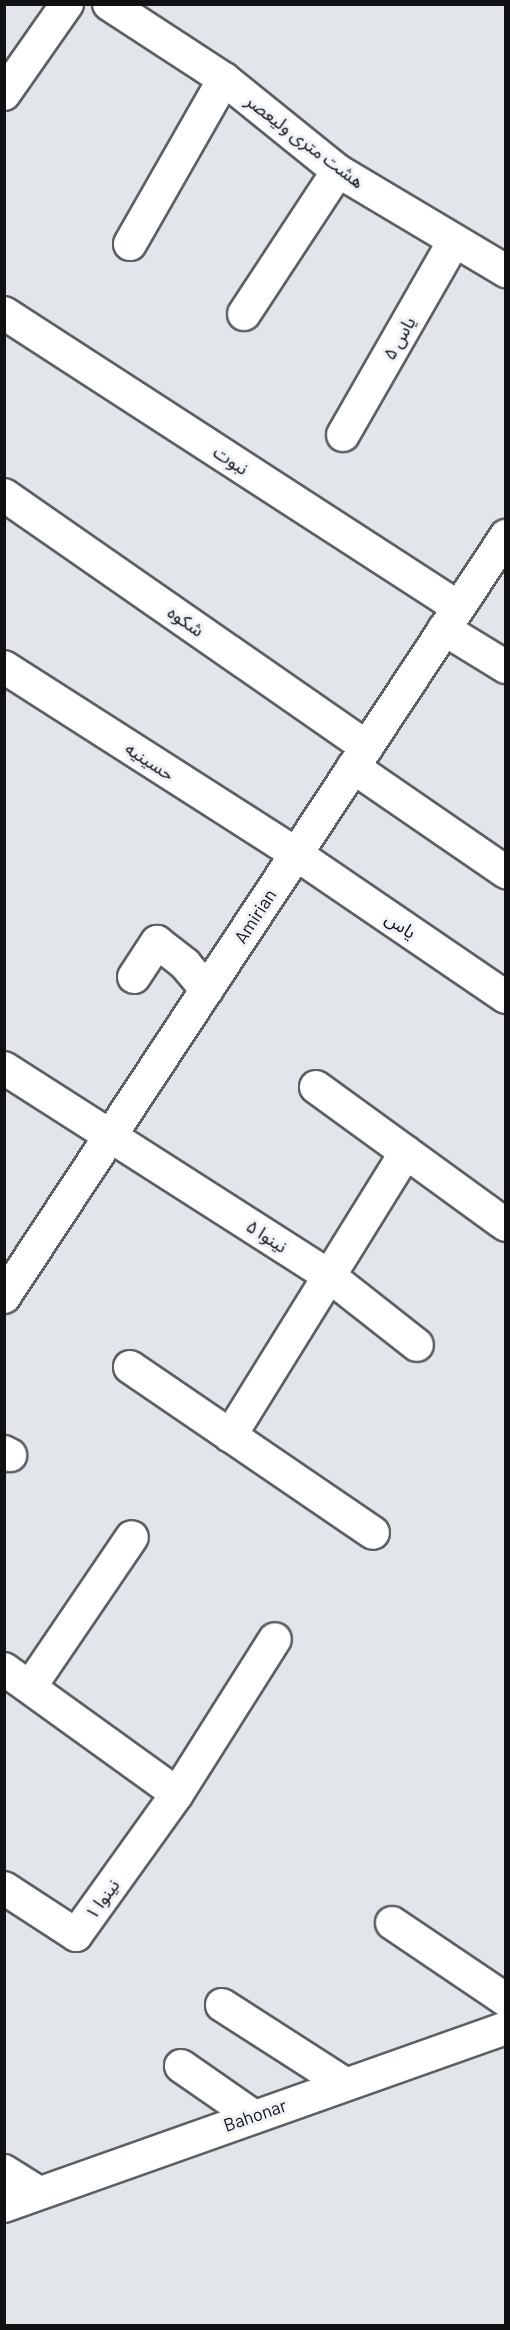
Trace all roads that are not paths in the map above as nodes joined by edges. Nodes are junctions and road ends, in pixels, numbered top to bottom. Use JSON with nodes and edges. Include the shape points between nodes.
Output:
{"nodes":[{"id":1,"x":67,"y":4,"type":"edge"},
{"id":2,"x":109,"y":4,"type":"edge"},
{"id":3,"x":224,"y":79,"type":"junction"},
{"id":4,"x":4,"y":94,"type":"edge"},
{"id":5,"x":338,"y":171,"type":"junction"},
{"id":6,"x":454,"y":241,"type":"junction"},
{"id":7,"x":130,"y":244,"type":"dead end"},
{"id":8,"x":506,"y":271,"type":"edge"},
{"id":9,"x":4,"y":314,"type":"edge"},
{"id":10,"x":244,"y":314,"type":"dead end"},
{"id":11,"x":344,"y":435,"type":"dead end"},
{"id":12,"x":4,"y":495,"type":"edge"},
{"id":13,"x":506,"y":536,"type":"edge"},
{"id":14,"x":451,"y":618,"type":"junction"},
{"id":15,"x":506,"y":667,"type":"edge"},
{"id":16,"x":4,"y":668,"type":"edge"},
{"id":17,"x":360,"y":757,"type":"junction"},
{"id":18,"x":296,"y":854,"type":"junction"},
{"id":19,"x":506,"y":873,"type":"edge"},
{"id":20,"x":134,"y":977,"type":"dead end"},
{"id":21,"x":207,"y":990,"type":"junction"},
{"id":22,"x":506,"y":997,"type":"edge"},
{"id":23,"x":4,"y":1068,"type":"edge"},
{"id":24,"x":316,"y":1087,"type":"dead end"},
{"id":25,"x":111,"y":1135,"type":"junction"},
{"id":26,"x":406,"y":1152,"type":"junction"},
{"id":27,"x":506,"y":1225,"type":"edge"},
{"id":28,"x":328,"y":1275,"type":"junction"},
{"id":29,"x":4,"y":1297,"type":"edge"},
{"id":30,"x":417,"y":1345,"type":"dead end"},
{"id":31,"x":130,"y":1367,"type":"dead end"},
{"id":32,"x":230,"y":1436,"type":"junction"},
{"id":33,"x":373,"y":1533,"type":"dead end"},
{"id":34,"x":132,"y":1537,"type":"dead end"},
{"id":35,"x":275,"y":1639,"type":"dead end"},
{"id":36,"x":4,"y":1669,"type":"edge"},
{"id":37,"x":30,"y":1687,"type":"junction"},
{"id":38,"x":177,"y":1794,"type":"junction"},
{"id":39,"x":4,"y":1888,"type":"edge"},
{"id":40,"x":392,"y":1923,"type":"dead end"},
{"id":41,"x":506,"y":2000,"type":"edge"},
{"id":42,"x":222,"y":2005,"type":"dead end"},
{"id":43,"x":506,"y":2028,"type":"edge"},
{"id":44,"x":181,"y":2066,"type":"dead end"},
{"id":45,"x":345,"y":2084,"type":"junction"},
{"id":46,"x":253,"y":2116,"type":"junction"},
{"id":47,"x":4,"y":2171,"type":"edge"},
{"id":48,"x":39,"y":2193,"type":"junction"},
{"id":49,"x":4,"y":2205,"type":"edge"}],
"edges":[{"from":1,"to":4,"type":"street"},
{"from":2,"to":3,"type":"street","name":"هشت متری ولیعصر"},
{"from":3,"to":5,"type":"street","name":"هشت متری ولیعصر"},
{"from":3,"to":7,"type":"street"},
{"from":5,"to":6,"type":"street","name":"هشت متری ولیعصر"},
{"from":5,"to":10,"type":"street"},
{"from":6,"to":8,"type":"street","name":"هشت متری ولیعصر"},
{"from":6,"to":11,"type":"street","name":"یاس ۵"},
{"from":9,"to":14,"type":"street","name":"نبوت"},
{"from":12,"to":17,"type":"street","name":"شکوه"},
{"from":13,"to":14,"type":"street","name":"Amirian"},
{"from":14,"to":15,"type":"street","name":"نبوت"},
{"from":14,"to":17,"type":"street","name":"Amirian"},
{"from":16,"to":18,"type":"street","name":"حسینیه"},
{"from":17,"to":18,"type":"street","name":"Amirian"},
{"from":17,"to":19,"type":"street","name":"شکوه"},
{"from":18,"to":21,"type":"street","name":"Amirian"},
{"from":18,"to":22,"type":"street","name":"یاس"},
{"from":20,"to":21,"type":"street","via":[[157,942],[185,964]]},
{"from":21,"to":25,"type":"street","name":"Amirian"},
{"from":23,"to":25,"type":"street","name":"نینوا ۵"},
{"from":24,"to":26,"type":"street"},
{"from":25,"to":28,"type":"street","name":"نینوا ۵"},
{"from":25,"to":29,"type":"street","name":"Amirian"},
{"from":26,"to":27,"type":"street"},
{"from":26,"to":28,"type":"street"},
{"from":28,"to":30,"type":"street","name":"نینوا ۵"},
{"from":28,"to":32,"type":"street"},
{"from":31,"to":32,"type":"street"},
{"from":32,"to":33,"type":"street"},
{"from":34,"to":37,"type":"street"},
{"from":35,"to":38,"type":"street"},
{"from":36,"to":37,"type":"street"},
{"from":37,"to":38,"type":"street"},
{"from":38,"to":39,"type":"street","name":"نینوا ۱","via":[[76,1935]]},
{"from":40,"to":41,"type":"street"},
{"from":42,"to":45,"type":"street"},
{"from":43,"to":45,"type":"street","name":"Bahonar"},
{"from":44,"to":46,"type":"street"},
{"from":45,"to":46,"type":"street","name":"Bahonar"},
{"from":46,"to":48,"type":"street","name":"Bahonar"},
{"from":47,"to":48,"type":"street"},
{"from":48,"to":49,"type":"street","name":"Bahonar"}]}
